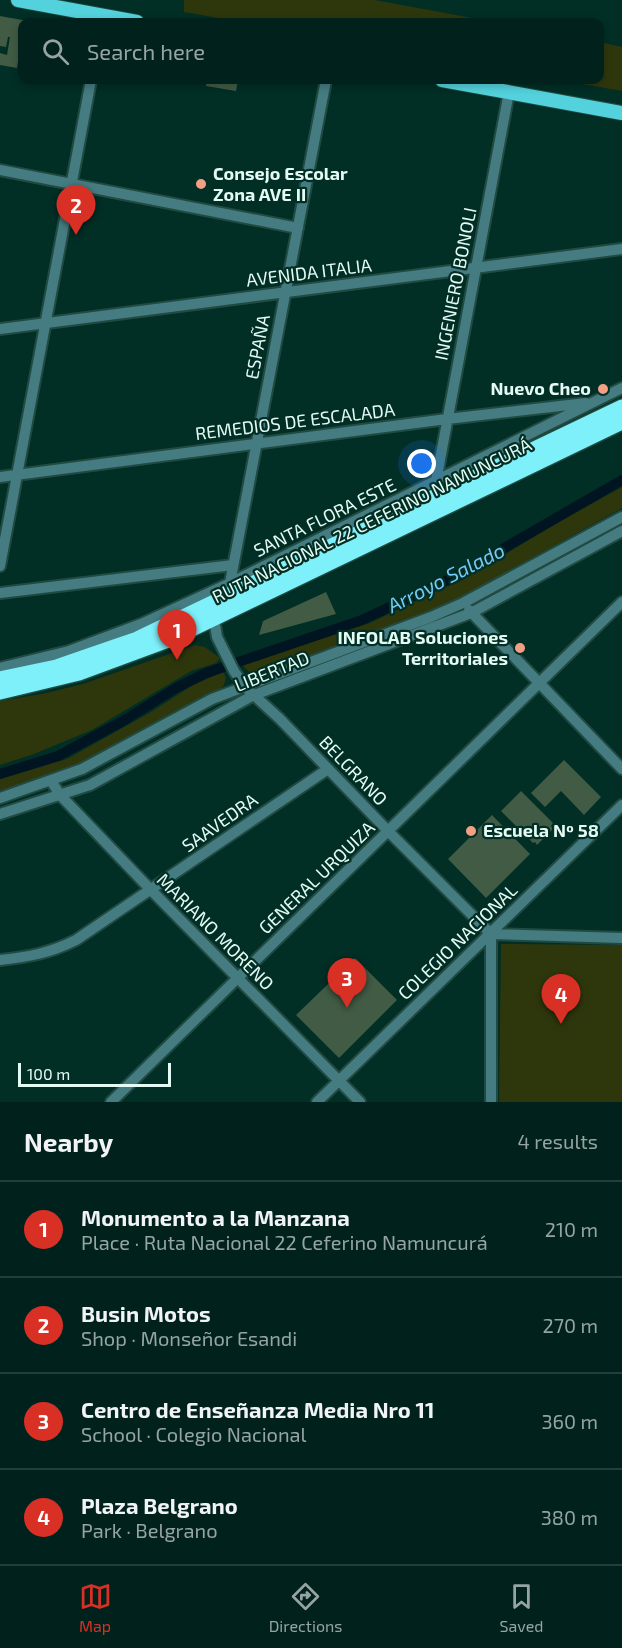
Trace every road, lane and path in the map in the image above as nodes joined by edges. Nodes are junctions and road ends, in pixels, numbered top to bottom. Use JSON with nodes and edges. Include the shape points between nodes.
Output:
{"nodes":[{"id":1,"x":18,"y":0,"type":"edge"},
{"id":2,"x":99,"y":18,"type":"edge"},
{"id":3,"x":90,"y":84,"type":"edge"},
{"id":4,"x":325,"y":84,"type":"edge"},
{"id":5,"x":464,"y":84,"type":"edge"},
{"id":6,"x":509,"y":92,"type":"junction"},
{"id":7,"x":622,"y":113,"type":"edge"},
{"id":8,"x":0,"y":170,"type":"edge"},
{"id":9,"x":72,"y":184,"type":"junction"},
{"id":10,"x":298,"y":228,"type":"junction"},
{"id":11,"x":622,"y":249,"type":"edge"},
{"id":12,"x":476,"y":268,"type":"junction"},
{"id":13,"x":285,"y":292,"type":"junction"},
{"id":14,"x":45,"y":323,"type":"junction"},
{"id":15,"x":0,"y":329,"type":"edge"},
{"id":16,"x":622,"y":388,"type":"edge"},
{"id":17,"x":595,"y":402,"type":"junction"},
{"id":18,"x":622,"y":407,"type":"edge"},
{"id":19,"x":447,"y":419,"type":"junction"},
{"id":20,"x":622,"y":422,"type":"edge"},
{"id":21,"x":257,"y":443,"type":"junction"},
{"id":22,"x":17,"y":475,"type":"junction"},
{"id":23,"x":0,"y":477,"type":"edge"},
{"id":24,"x":436,"y":481,"type":"junction"},
{"id":25,"x":622,"y":518,"type":"edge"},
{"id":26,"x":622,"y":531,"type":"edge"},
{"id":27,"x":0,"y":566,"type":"edge"},
{"id":28,"x":233,"y":566,"type":"junction"},
{"id":29,"x":230,"y":583,"type":"junction"},
{"id":30,"x":0,"y":593,"type":"edge"},
{"id":31,"x":222,"y":598,"type":"junction"},
{"id":32,"x":622,"y":602,"type":"edge"},
{"id":33,"x":463,"y":603,"type":"junction"},
{"id":34,"x":471,"y":613,"type":"junction"},
{"id":35,"x":214,"y":619,"type":"junction"},
{"id":36,"x":0,"y":668,"type":"edge"},
{"id":37,"x":0,"y":679,"type":"edge"},
{"id":38,"x":539,"y":685,"type":"junction"},
{"id":39,"x":244,"y":687,"type":"junction"},
{"id":40,"x":0,"y":692,"type":"edge"},
{"id":41,"x":254,"y":695,"type":"junction"},
{"id":42,"x":328,"y":769,"type":"junction"},
{"id":43,"x":622,"y":769,"type":"edge"},
{"id":44,"x":51,"y":781,"type":"junction"},
{"id":45,"x":61,"y":796,"type":"junction"},
{"id":46,"x":0,"y":798,"type":"edge"},
{"id":47,"x":622,"y":805,"type":"edge"},
{"id":48,"x":0,"y":814,"type":"edge"},
{"id":49,"x":389,"y":832,"type":"junction"},
{"id":50,"x":151,"y":890,"type":"junction"},
{"id":51,"x":491,"y":934,"type":"junction"},
{"id":52,"x":622,"y":938,"type":"edge"},
{"id":53,"x":0,"y":960,"type":"edge"},
{"id":54,"x":237,"y":977,"type":"junction"},
{"id":55,"x":339,"y":1080,"type":"junction"},
{"id":56,"x":111,"y":1102,"type":"edge"},
{"id":57,"x":317,"y":1102,"type":"edge"},
{"id":58,"x":360,"y":1102,"type":"edge"},
{"id":59,"x":491,"y":1102,"type":"edge"}],
"edges":[{"from":1,"to":2,"type":"main road"},
{"from":3,"to":9,"type":"street"},
{"from":4,"to":10,"type":"street","name":"ESPAÑA"},
{"from":5,"to":6,"type":"main road"},
{"from":6,"to":7,"type":"main road"},
{"from":6,"to":12,"type":"street","name":"INGENIERO BONOLI"},
{"from":8,"to":9,"type":"street"},
{"from":9,"to":10,"type":"street"},
{"from":9,"to":14,"type":"street"},
{"from":10,"to":13,"type":"street","name":"ESPAÑA"},
{"from":11,"to":12,"type":"street","name":"AVENIDA ITALIA"},
{"from":12,"to":13,"type":"street","name":"AVENIDA ITALIA"},
{"from":12,"to":19,"type":"street","name":"INGENIERO BONOLI"},
{"from":13,"to":14,"type":"street","name":"AVENIDA ITALIA"},
{"from":13,"to":21,"type":"street","name":"ESPAÑA"},
{"from":14,"to":15,"type":"street","name":"AVENIDA ITALIA"},
{"from":14,"to":22,"type":"street"},
{"from":16,"to":17,"type":"street","name":"SANTA FLORA ESTE"},
{"from":17,"to":19,"type":"street","name":"REMEDIOS DE ESCALADA"},
{"from":17,"to":24,"type":"street","name":"SANTA FLORA ESTE"},
{"from":18,"to":31,"type":"highway","name":"RUTA NACIONAL 22 CEFERINO NAMUNCURÁ"},
{"from":19,"to":21,"type":"street","name":"REMEDIOS DE ESCALADA"},
{"from":19,"to":24,"type":"street","name":"INGENIERO BONOLI"},
{"from":20,"to":35,"type":"highway","name":"RUTA NACIONAL 22 CEFERINO NAMUNCURÁ"},
{"from":21,"to":22,"type":"street","name":"REMEDIOS DE ESCALADA"},
{"from":21,"to":28,"type":"street","name":"ESPAÑA"},
{"from":22,"to":23,"type":"street","name":"REMEDIOS DE ESCALADA"},
{"from":22,"to":27,"type":"street"},
{"from":24,"to":29,"type":"street","name":"SANTA FLORA ESTE"},
{"from":25,"to":33,"type":"street","name":"LIBERTAD"},
{"from":26,"to":34,"type":"street","name":"LIBERTAD"},
{"from":28,"to":29,"type":"street","name":"ESPAÑA"},
{"from":28,"to":30,"type":"street"},
{"from":29,"to":31,"type":"street","name":"ESPAÑA"},
{"from":29,"to":36,"type":"street","name":"SANTA FLORA ESTE","via":[[87,645]]},
{"from":31,"to":35,"type":"street","name":"ESPAÑA"},
{"from":31,"to":37,"type":"highway","name":"RUTA NACIONAL 22 CEFERINO NAMUNCURÁ","via":[[102,652]]},
{"from":32,"to":38,"type":"street","name":"GENERAL URQUIZA"},
{"from":33,"to":34,"type":"street"},
{"from":33,"to":39,"type":"street","name":"LIBERTAD"},
{"from":34,"to":38,"type":"street"},
{"from":34,"to":41,"type":"street","name":"LIBERTAD"},
{"from":35,"to":39,"type":"street","name":"BELGRANO","via":[[217,637]]},
{"from":35,"to":40,"type":"highway","name":"RUTA NACIONAL 22 CEFERINO NAMUNCURÁ","via":[[102,666]]},
{"from":38,"to":43,"type":"street"},
{"from":38,"to":49,"type":"street","name":"GENERAL URQUIZA"},
{"from":39,"to":41,"type":"street","name":"BELGRANO"},
{"from":39,"to":44,"type":"street","name":"LIBERTAD","via":[[212,699],[82,769]]},
{"from":41,"to":42,"type":"street","name":"BELGRANO"},
{"from":41,"to":45,"type":"street","name":"LIBERTAD","via":[[90,785]]},
{"from":42,"to":49,"type":"street","name":"BELGRANO"},
{"from":42,"to":50,"type":"street","name":"SAAVEDRA"},
{"from":44,"to":45,"type":"street","name":"MARIANO MORENO"},
{"from":44,"to":46,"type":"street","name":"LIBERTAD"},
{"from":45,"to":48,"type":"street","name":"LIBERTAD"},
{"from":45,"to":50,"type":"street","name":"MARIANO MORENO"},
{"from":47,"to":51,"type":"street","name":"COLEGIO NACIONAL"},
{"from":49,"to":51,"type":"street","name":"BELGRANO"},
{"from":49,"to":54,"type":"street","name":"GENERAL URQUIZA"},
{"from":50,"to":53,"type":"street","name":"SAAVEDRA","via":[[55,951]]},
{"from":50,"to":54,"type":"street","name":"MARIANO MORENO"},
{"from":51,"to":52,"type":"street"},
{"from":51,"to":55,"type":"street","name":"COLEGIO NACIONAL"},
{"from":51,"to":59,"type":"street"},
{"from":54,"to":55,"type":"street","name":"MARIANO MORENO"},
{"from":54,"to":56,"type":"street","name":"GENERAL URQUIZA"},
{"from":55,"to":57,"type":"street","name":"COLEGIO NACIONAL"},
{"from":55,"to":58,"type":"street","name":"MARIANO MORENO"}]}
